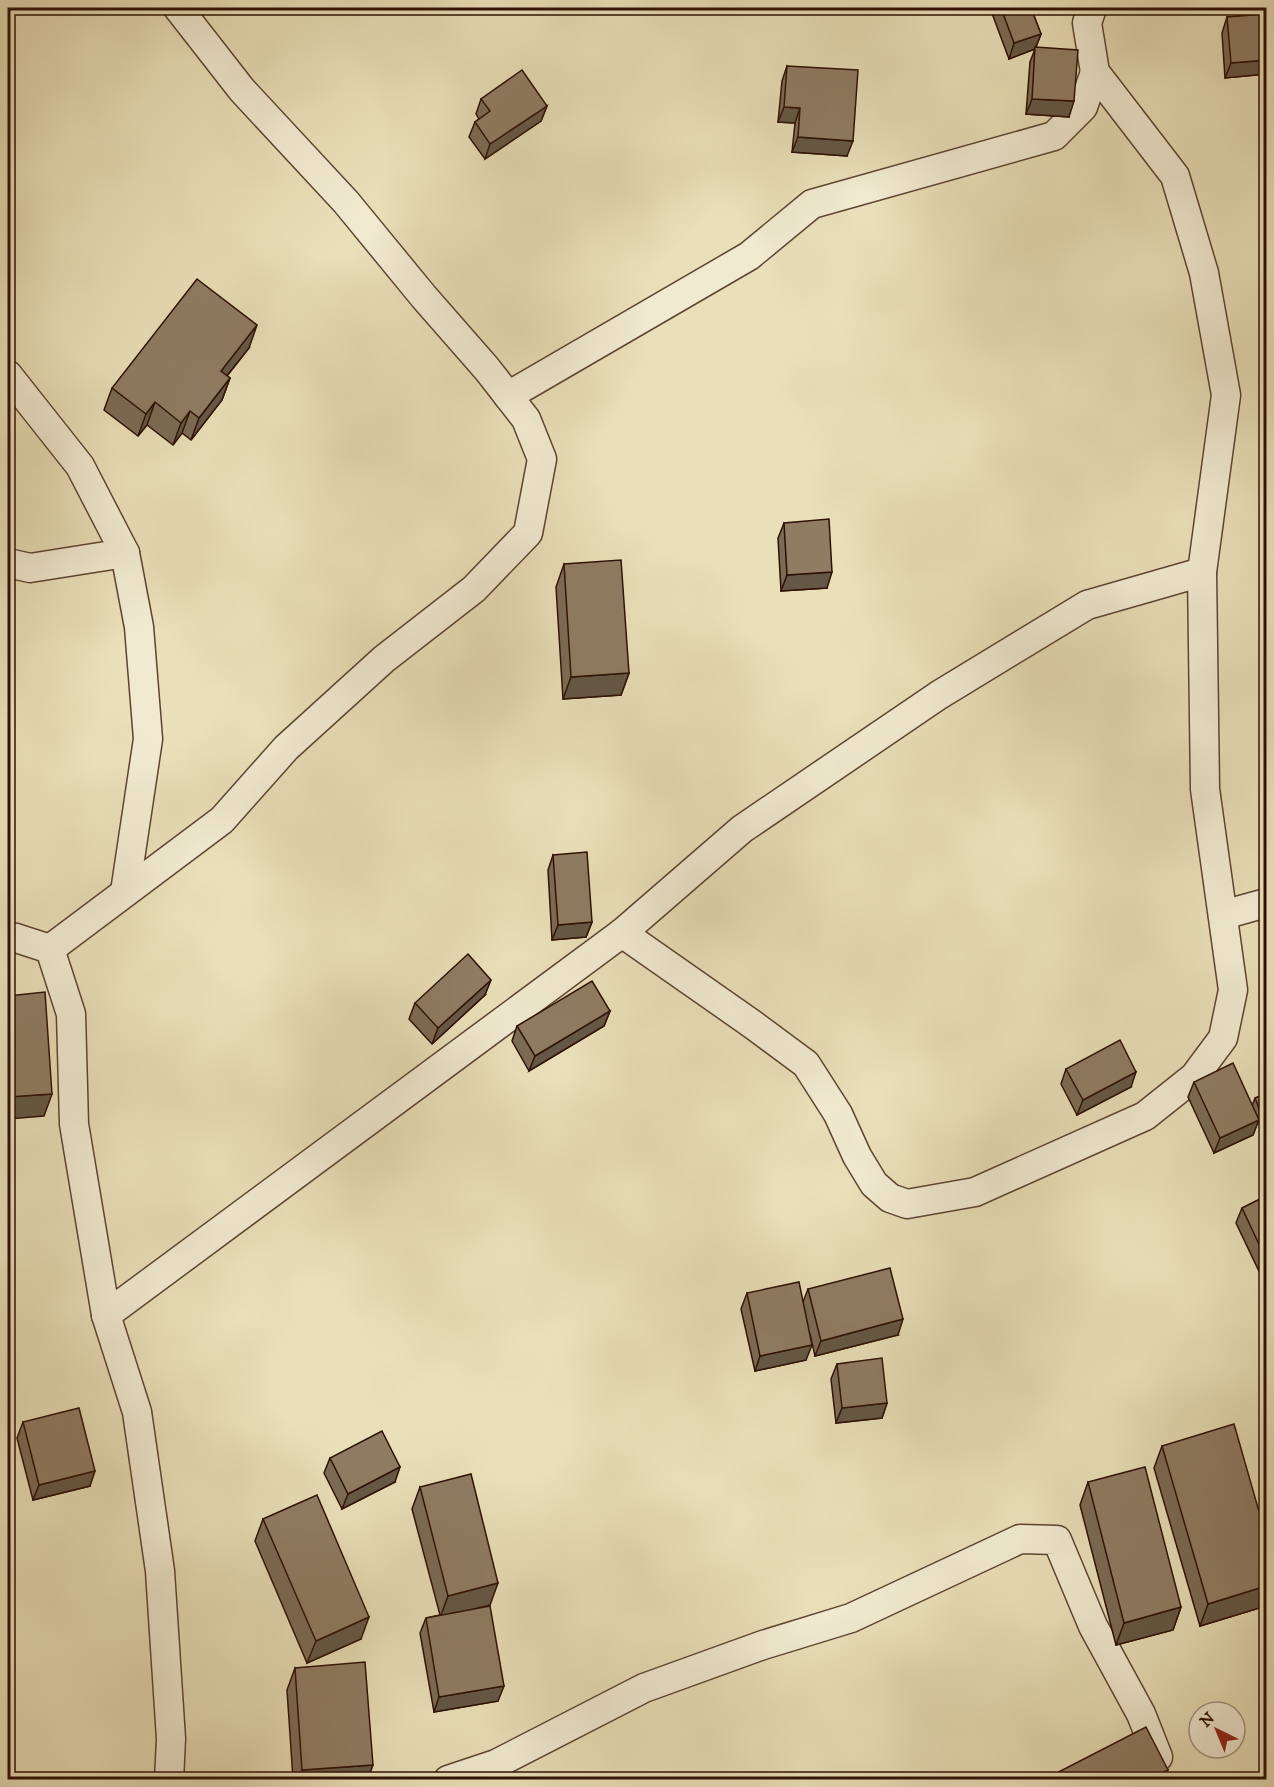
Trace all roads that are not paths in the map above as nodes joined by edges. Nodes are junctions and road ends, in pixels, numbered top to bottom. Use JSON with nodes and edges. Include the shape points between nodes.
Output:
{"nodes":[{"id":1,"x":178,"y":8,"type":"edge"},
{"id":2,"x":1092,"y":8,"type":"edge"},
{"id":3,"x":1095,"y":72,"type":"junction"},
{"id":4,"x":8,"y":375,"type":"edge"},
{"id":5,"x":508,"y":396,"type":"junction"},
{"id":6,"x":125,"y":553,"type":"junction"},
{"id":7,"x":8,"y":563,"type":"edge"},
{"id":8,"x":1202,"y":572,"type":"junction"},
{"id":9,"x":124,"y":892,"type":"junction"},
{"id":10,"x":1266,"y":903,"type":"edge"},
{"id":11,"x":1223,"y":915,"type":"junction"},
{"id":12,"x":622,"y":933,"type":"junction"},
{"id":13,"x":8,"y":937,"type":"edge"},
{"id":14,"x":50,"y":949,"type":"junction"},
{"id":15,"x":106,"y":1315,"type":"junction"},
{"id":16,"x":1158,"y":1757,"type":"edge"},
{"id":17,"x":169,"y":1779,"type":"edge"},
{"id":18,"x":448,"y":1779,"type":"edge"}],
"edges":[{"from":1,"to":5,"type":"street","via":[[243,90],[346,202]]},
{"from":2,"to":3,"type":"street","via":[[1087,23]]},
{"from":3,"to":5,"type":"street","via":[[1083,107],[1054,136],[812,204],[750,256]]},
{"from":3,"to":8,"type":"street","via":[[1175,176],[1204,273],[1226,395]]},
{"from":4,"to":6,"type":"street","via":[[80,466]]},
{"from":5,"to":9,"type":"street","via":[[526,419],[542,459],[528,533],[474,589],[384,659],[286,748],[222,820]]},
{"from":6,"to":7,"type":"street","via":[[30,568]]},
{"from":6,"to":9,"type":"street","via":[[139,627],[148,739]]},
{"from":8,"to":11,"type":"street","via":[[1205,789]]},
{"from":8,"to":12,"type":"street","via":[[1087,605],[939,695],[742,829]]},
{"from":9,"to":14,"type":"street"},
{"from":10,"to":11,"type":"street"},
{"from":11,"to":12,"type":"street","via":[[1233,990],[1223,1038],[1194,1077],[1145,1116],[1028,1169],[975,1192],[907,1204],[890,1198],[874,1184],[838,1114],[806,1064]]},
{"from":12,"to":15,"type":"street"},
{"from":13,"to":14,"type":"street"},
{"from":14,"to":15,"type":"street","via":[[71,1014],[74,1124]]},
{"from":15,"to":17,"type":"street","via":[[137,1412],[160,1571],[171,1739]]},
{"from":16,"to":18,"type":"street","via":[[1141,1714],[1093,1626],[1057,1540],[1020,1539],[851,1618],[644,1688],[496,1764]]}]}
